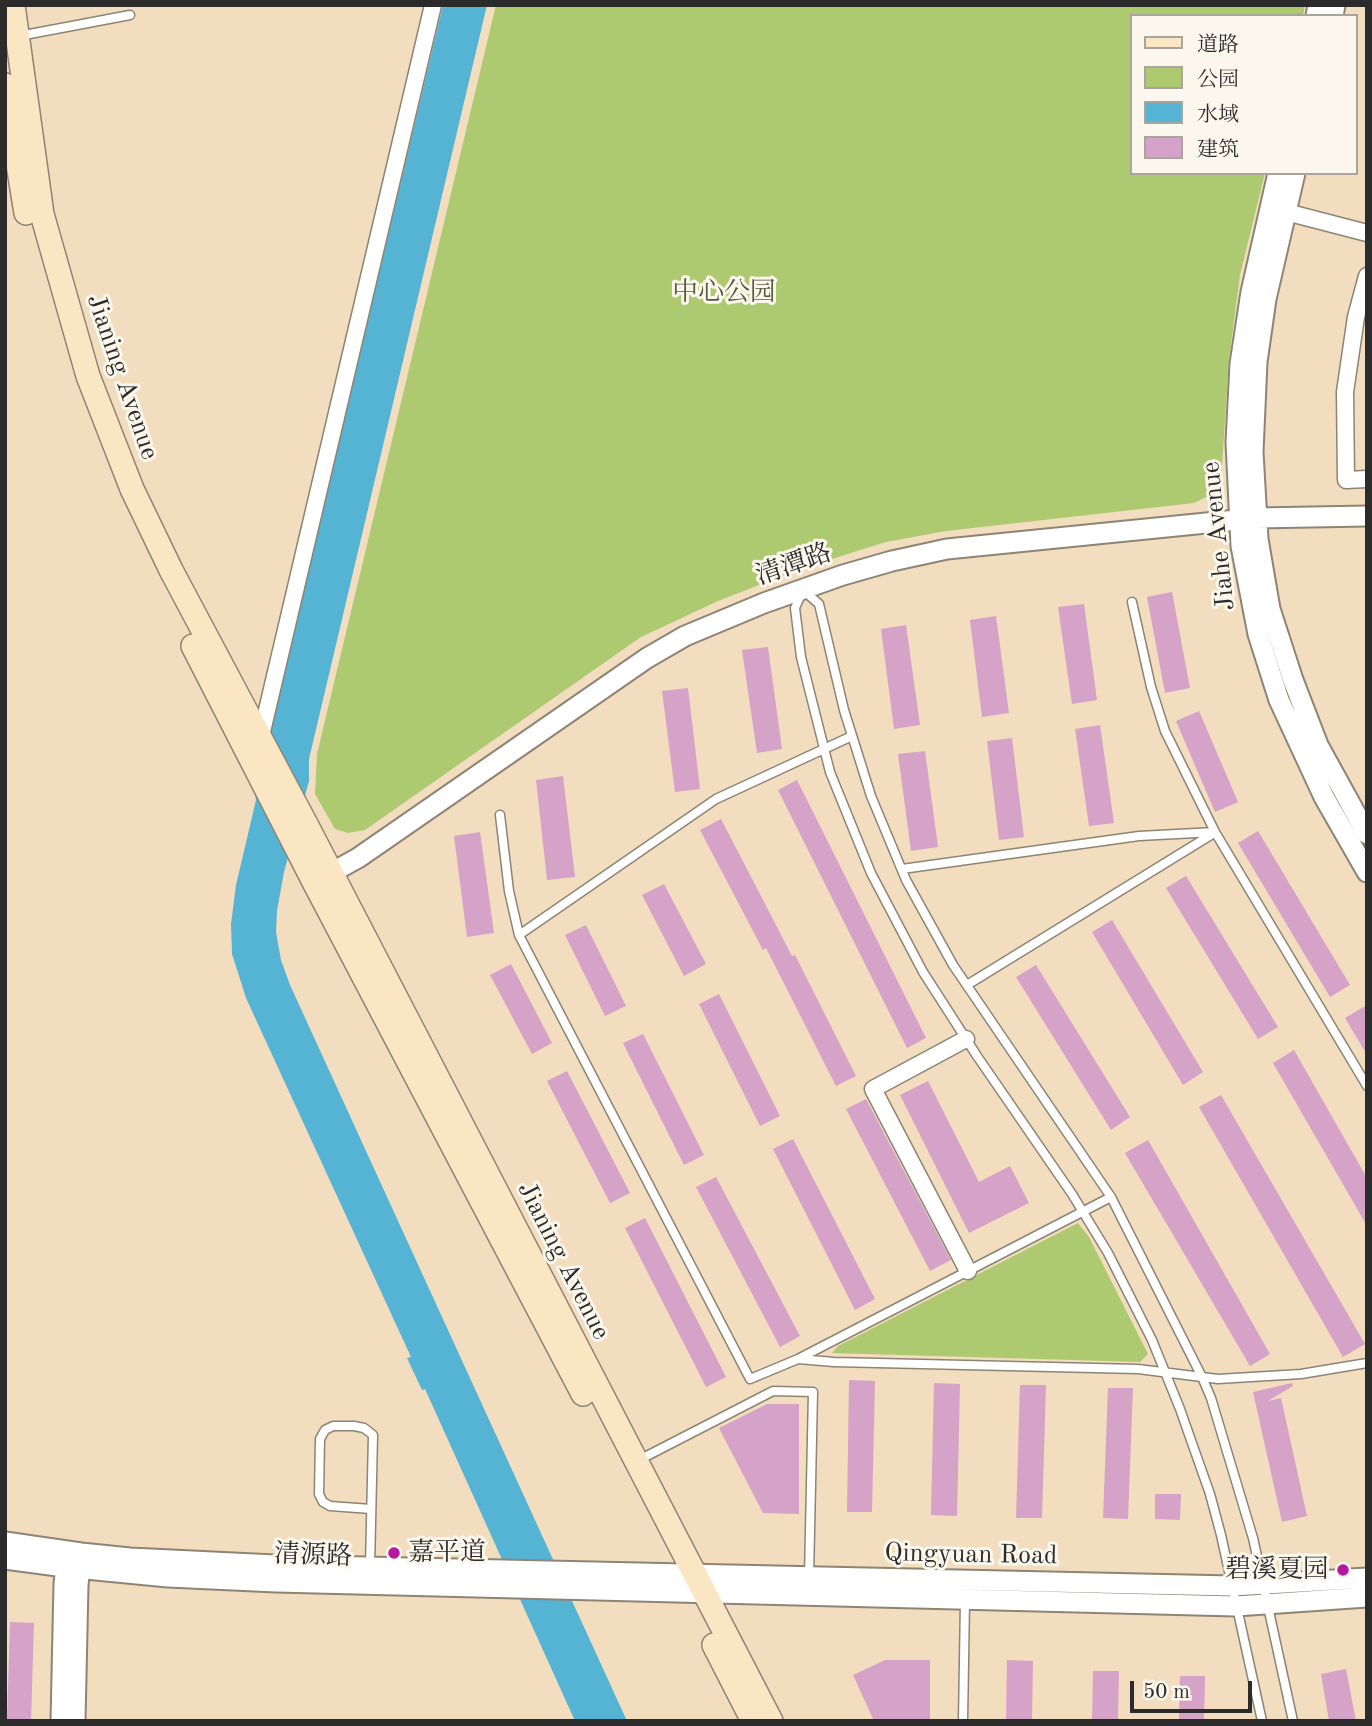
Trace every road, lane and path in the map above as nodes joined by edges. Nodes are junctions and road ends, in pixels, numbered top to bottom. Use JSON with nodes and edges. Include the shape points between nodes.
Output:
{"nodes":[{"id":1,"x":13,"y":5,"type":"edge"},
{"id":2,"x":433,"y":5,"type":"edge"},
{"id":3,"x":130,"y":15,"type":"dead end"},
{"id":4,"x":16,"y":36,"type":"junction"},
{"id":5,"x":5,"y":85,"type":"edge"},
{"id":6,"x":1278,"y":175,"type":"edge"},
{"id":7,"x":1295,"y":175,"type":"edge"},
{"id":8,"x":1286,"y":212,"type":"junction"},
{"id":9,"x":1367,"y":233,"type":"edge"},
{"id":10,"x":1367,"y":276,"type":"edge"},
{"id":11,"x":1367,"y":479,"type":"edge"},
{"id":12,"x":1367,"y":516,"type":"edge"},
{"id":13,"x":1247,"y":519,"type":"junction"},
{"id":14,"x":803,"y":590,"type":"junction"},
{"id":15,"x":1132,"y":603,"type":"dead end"},
{"id":16,"x":852,"y":736,"type":"junction"},
{"id":17,"x":260,"y":740,"type":"junction"},
{"id":18,"x":824,"y":749,"type":"junction"},
{"id":19,"x":500,"y":815,"type":"dead end"},
{"id":20,"x":1214,"y":832,"type":"junction"},
{"id":21,"x":1367,"y":834,"type":"edge"},
{"id":22,"x":902,"y":869,"type":"junction"},
{"id":23,"x":1367,"y":872,"type":"edge"},
{"id":24,"x":323,"y":878,"type":"junction"},
{"id":25,"x":519,"y":934,"type":"junction"},
{"id":26,"x":967,"y":985,"type":"junction"},
{"id":27,"x":966,"y":1038,"type":"junction"},
{"id":28,"x":1367,"y":1086,"type":"edge"},
{"id":29,"x":1111,"y":1197,"type":"junction"},
{"id":30,"x":1083,"y":1211,"type":"junction"},
{"id":31,"x":968,"y":1271,"type":"junction"},
{"id":32,"x":798,"y":1359,"type":"junction"},
{"id":33,"x":1367,"y":1363,"type":"edge"},
{"id":34,"x":1166,"y":1373,"type":"junction"},
{"id":35,"x":1202,"y":1377,"type":"junction"},
{"id":36,"x":636,"y":1462,"type":"junction"},
{"id":37,"x":371,"y":1509,"type":"junction"},
{"id":38,"x":5,"y":1542,"type":"edge"},
{"id":39,"x":5,"y":1559,"type":"edge"},
{"id":40,"x":74,"y":1560,"type":"junction"},
{"id":41,"x":370,"y":1567,"type":"junction"},
{"id":42,"x":809,"y":1577,"type":"junction"},
{"id":43,"x":1367,"y":1578,"type":"edge"},
{"id":44,"x":577,"y":1581,"type":"junction"},
{"id":45,"x":690,"y":1583,"type":"junction"},
{"id":46,"x":1232,"y":1586,"type":"junction"},
{"id":47,"x":1266,"y":1595,"type":"junction"},
{"id":48,"x":1367,"y":1597,"type":"edge"},
{"id":49,"x":965,"y":1600,"type":"junction"},
{"id":50,"x":1236,"y":1606,"type":"junction"},
{"id":51,"x":61,"y":1721,"type":"edge"},
{"id":52,"x":75,"y":1721,"type":"edge"},
{"id":53,"x":753,"y":1721,"type":"edge"},
{"id":54,"x":771,"y":1721,"type":"edge"},
{"id":55,"x":963,"y":1721,"type":"edge"},
{"id":56,"x":1262,"y":1721,"type":"edge"},
{"id":57,"x":1293,"y":1721,"type":"edge"}],
"edges":[{"from":1,"to":4,"type":"main road","name":"Jianing Avenue"},
{"from":2,"to":17,"type":"street"},
{"from":3,"to":4,"type":"lane"},
{"from":4,"to":17,"type":"main road","name":"Jianing Avenue","via":[[42,214],[88,376],[151,528]]},
{"from":5,"to":24,"type":"main road","name":"Jianing Avenue","via":[[27,216],[50,304],[103,456],[253,763],[298,849]]},
{"from":6,"to":13,"type":"street","name":"Jiahe Avenue","via":[[1253,281],[1236,411]]},
{"from":7,"to":8,"type":"street","name":"Jiahe Avenue"},
{"from":8,"to":9,"type":"street"},
{"from":8,"to":13,"type":"street","name":"Jiahe Avenue","via":[[1257,362]]},
{"from":10,"to":11,"type":"street","via":[[1356,317],[1345,405],[1346,480]]},
{"from":12,"to":13,"type":"street","name":"清潭路"},
{"from":13,"to":14,"type":"street","name":"清潭路","via":[[947,549],[892,561]]},
{"from":13,"to":21,"type":"street","name":"Jiahe Avenue","via":[[1289,669],[1318,745]]},
{"from":13,"to":23,"type":"street","name":"Jiahe Avenue","via":[[1254,618],[1272,682],[1319,786]]},
{"from":14,"to":16,"type":"lane","via":[[819,604]]},
{"from":14,"to":18,"type":"lane","via":[[795,608],[801,657]]},
{"from":14,"to":24,"type":"street","name":"清潭路","via":[[685,636],[647,658]]},
{"from":15,"to":20,"type":"lane","via":[[1165,732]]},
{"from":16,"to":18,"type":"lane"},
{"from":16,"to":22,"type":"lane"},
{"from":17,"to":24,"type":"main road","name":"Jianing Avenue","via":[[307,826]]},
{"from":18,"to":25,"type":"lane","via":[[716,799]]},
{"from":18,"to":27,"type":"lane","via":[[871,873],[923,972]]},
{"from":19,"to":25,"type":"lane"},
{"from":20,"to":22,"type":"lane","via":[[1139,836]]},
{"from":20,"to":26,"type":"lane"},
{"from":20,"to":28,"type":"lane"},
{"from":22,"to":26,"type":"lane"},
{"from":24,"to":36,"type":"main road","name":"Jianing Avenue"},
{"from":24,"to":45,"type":"main road","name":"Jianing Avenue"},
{"from":25,"to":32,"type":"lane","via":[[750,1379]]},
{"from":26,"to":29,"type":"lane"},
{"from":27,"to":30,"type":"lane"},
{"from":27,"to":31,"type":"street","via":[[873,1089]]},
{"from":29,"to":30,"type":"lane"},
{"from":29,"to":35,"type":"lane"},
{"from":30,"to":31,"type":"lane"},
{"from":30,"to":34,"type":"lane"},
{"from":31,"to":32,"type":"lane"},
{"from":32,"to":34,"type":"lane"},
{"from":33,"to":35,"type":"lane","via":[[1301,1374]]},
{"from":34,"to":35,"type":"lane"},
{"from":34,"to":46,"type":"lane","via":[[1210,1494]]},
{"from":35,"to":47,"type":"lane","via":[[1250,1525]]},
{"from":36,"to":42,"type":"lane","via":[[773,1391],[813,1392]]},
{"from":36,"to":45,"type":"main road","name":"Jianing Avenue"},
{"from":37,"to":37,"type":"lane","via":[[373,1435],[354,1426],[325,1430],[320,1439],[319,1494],[323,1502]]},
{"from":37,"to":41,"type":"lane"},
{"from":38,"to":40,"type":"street","name":"清源路"},
{"from":39,"to":40,"type":"street","name":"清源路"},
{"from":40,"to":41,"type":"street","name":"清源路"},
{"from":40,"to":44,"type":"street","name":"清源路","via":[[205,1579],[496,1588]]},
{"from":40,"to":51,"type":"street"},
{"from":40,"to":52,"type":"street"},
{"from":41,"to":44,"type":"street","name":"清源路","via":[[489,1569]]},
{"from":42,"to":45,"type":"street","name":"Qingyuan Road"},
{"from":42,"to":46,"type":"street","name":"Qingyuan Road"},
{"from":43,"to":47,"type":"street","name":"Qingyuan Road"},
{"from":44,"to":45,"type":"street","name":"Qingyuan Road"},
{"from":45,"to":49,"type":"street","name":"Qingyuan Road"},
{"from":45,"to":53,"type":"main road","name":"Jianing Avenue"},
{"from":45,"to":54,"type":"main road","name":"Jianing Avenue"},
{"from":46,"to":47,"type":"street","name":"Qingyuan Road"},
{"from":46,"to":50,"type":"lane"},
{"from":47,"to":48,"type":"street","name":"Qingyuan Road"},
{"from":47,"to":50,"type":"street","name":"Qingyuan Road"},
{"from":47,"to":57,"type":"lane"},
{"from":49,"to":50,"type":"street","name":"Qingyuan Road"},
{"from":49,"to":55,"type":"lane"},
{"from":50,"to":56,"type":"lane"}]}
